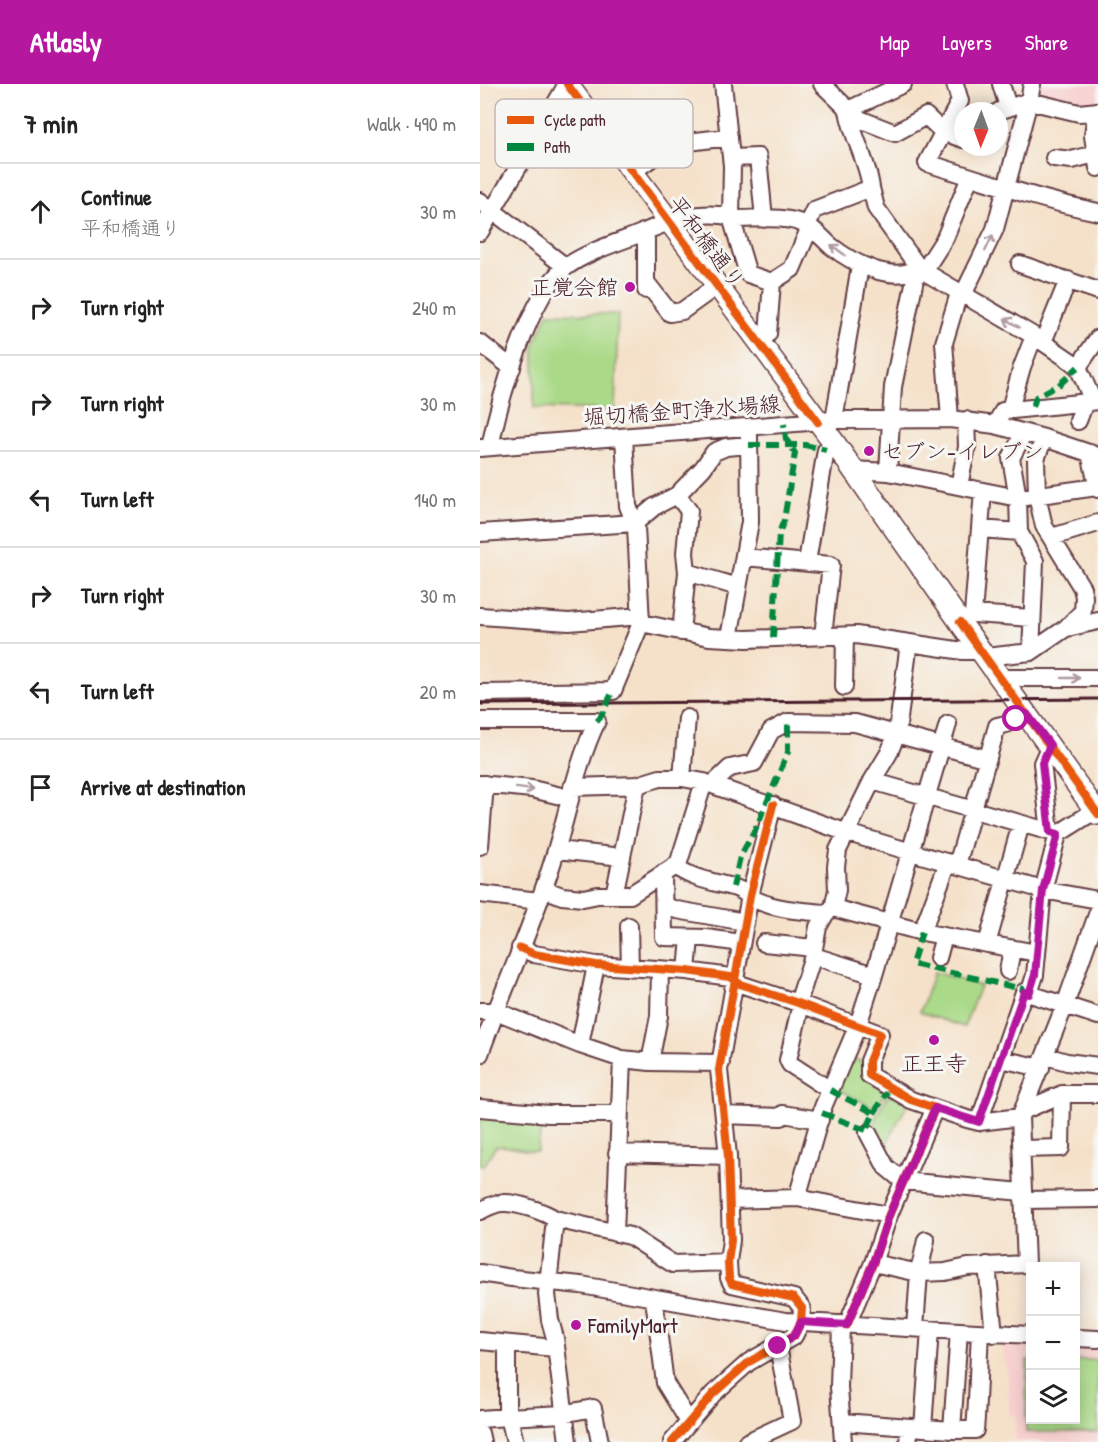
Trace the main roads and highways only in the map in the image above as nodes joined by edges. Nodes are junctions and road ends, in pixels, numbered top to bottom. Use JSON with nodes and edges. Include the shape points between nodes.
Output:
{"nodes":[{"id":1,"x":567,"y":84,"type":"edge"},
{"id":2,"x":578,"y":99,"type":"edge"},
{"id":3,"x":629,"y":168,"type":"edge"},
{"id":4,"x":1095,"y":804,"type":"edge"}],
"edges":[{"from":1,"to":2,"type":"main road","name":"平和橋通り"},
{"from":3,"to":4,"type":"main road","name":"平和橋通り","via":[[760,342],[826,421],[835,445],[966,618],[984,654]]}]}
